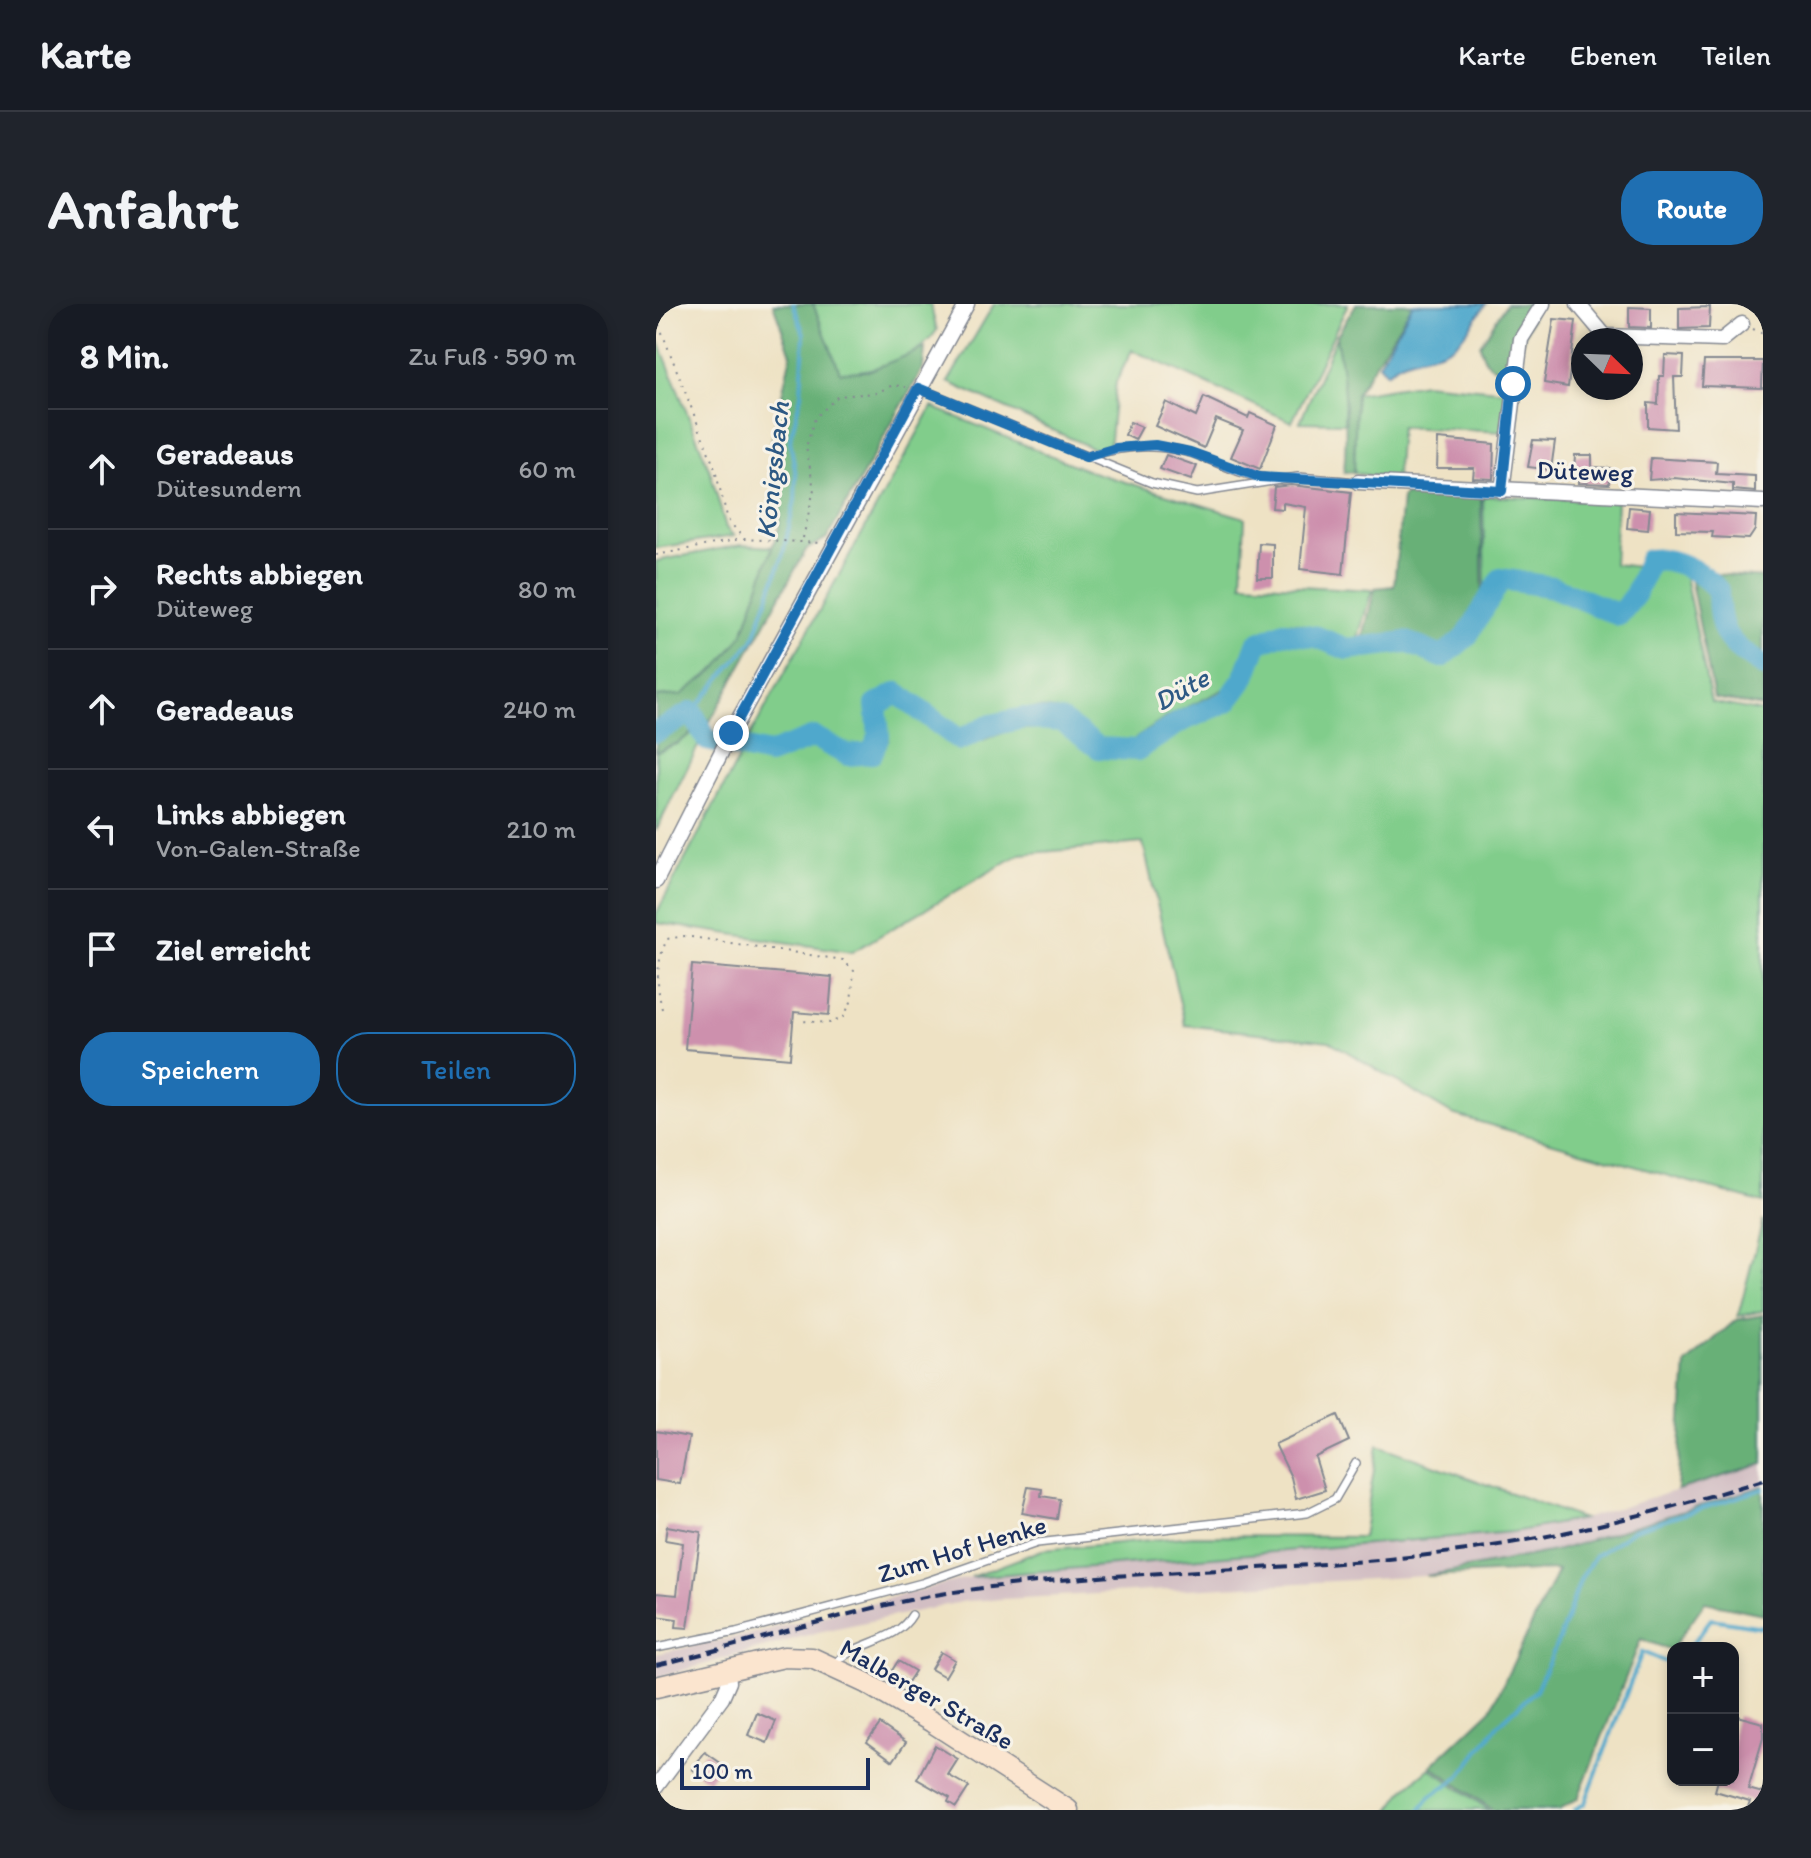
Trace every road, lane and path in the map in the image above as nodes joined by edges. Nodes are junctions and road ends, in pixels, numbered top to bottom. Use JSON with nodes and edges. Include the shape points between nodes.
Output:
{"nodes":[{"id":1,"x":967,"y":304,"type":"edge"},
{"id":2,"x":1543,"y":304,"type":"edge"},
{"id":3,"x":1578,"y":304,"type":"edge"},
{"id":4,"x":656,"y":317,"type":"edge"},
{"id":5,"x":1742,"y":324,"type":"dead end"},
{"id":6,"x":918,"y":388,"type":"junction"},
{"id":7,"x":1086,"y":457,"type":"junction"},
{"id":8,"x":1278,"y":479,"type":"junction"},
{"id":9,"x":1358,"y":482,"type":"joint"},
{"id":10,"x":1502,"y":491,"type":"junction"},
{"id":11,"x":1763,"y":502,"type":"edge"},
{"id":12,"x":744,"y":539,"type":"junction"},
{"id":13,"x":803,"y":539,"type":"junction"},
{"id":14,"x":833,"y":546,"type":"junction"},
{"id":15,"x":656,"y":555,"type":"edge"},
{"id":16,"x":656,"y":881,"type":"edge"},
{"id":17,"x":662,"y":1009,"type":"dead end"},
{"id":18,"x":802,"y":1021,"type":"dead end"},
{"id":19,"x":1356,"y":1463,"type":"dead end"},
{"id":20,"x":912,"y":1615,"type":"dead end"},
{"id":21,"x":656,"y":1648,"type":"edge"},
{"id":22,"x":833,"y":1666,"type":"junction"},
{"id":23,"x":728,"y":1670,"type":"junction"},
{"id":24,"x":656,"y":1687,"type":"edge"},
{"id":25,"x":656,"y":1787,"type":"edge"},
{"id":26,"x":1068,"y":1810,"type":"edge"}],
"edges":[{"from":1,"to":6,"type":"street"},
{"from":2,"to":10,"type":"street","via":[[1521,339]]},
{"from":3,"to":5,"type":"street","via":[[1605,336],[1722,340]]},
{"from":4,"to":12,"type":"path","via":[[714,466],[728,520]]},
{"from":6,"to":7,"type":"lane"},
{"from":6,"to":13,"type":"path","via":[[893,385],[876,393],[838,396],[815,418],[806,447],[814,489]]},
{"from":6,"to":14,"type":"street"},
{"from":7,"to":8,"type":"lane","via":[[1155,445]]},
{"from":7,"to":8,"type":"lane","via":[[1152,483],[1197,493]]},
{"from":8,"to":9,"type":"lane"},
{"from":9,"to":10,"type":"street","name":"Düteweg"},
{"from":10,"to":11,"type":"street","name":"Düteweg"},
{"from":12,"to":13,"type":"path"},
{"from":12,"to":15,"type":"path"},
{"from":13,"to":14,"type":"path"},
{"from":14,"to":16,"type":"street"},
{"from":17,"to":18,"type":"path","via":[[656,981],[659,957],[667,939],[685,936],[843,960],[854,971],[851,1002],[843,1018],[830,1023]]},
{"from":19,"to":21,"type":"lane","name":"Zum Hof Henke","via":[[1335,1499],[1307,1513],[1037,1543],[922,1583]]},
{"from":20,"to":22,"type":"lane","via":[[905,1627],[854,1648]]},
{"from":22,"to":23,"type":"street","name":"Malberger Straße","via":[[812,1658],[784,1657]]},
{"from":22,"to":26,"type":"street","name":"Malberger Straße"},
{"from":23,"to":24,"type":"street","name":"Malberger Straße"},
{"from":23,"to":25,"type":"street","via":[[722,1698]]}]}
